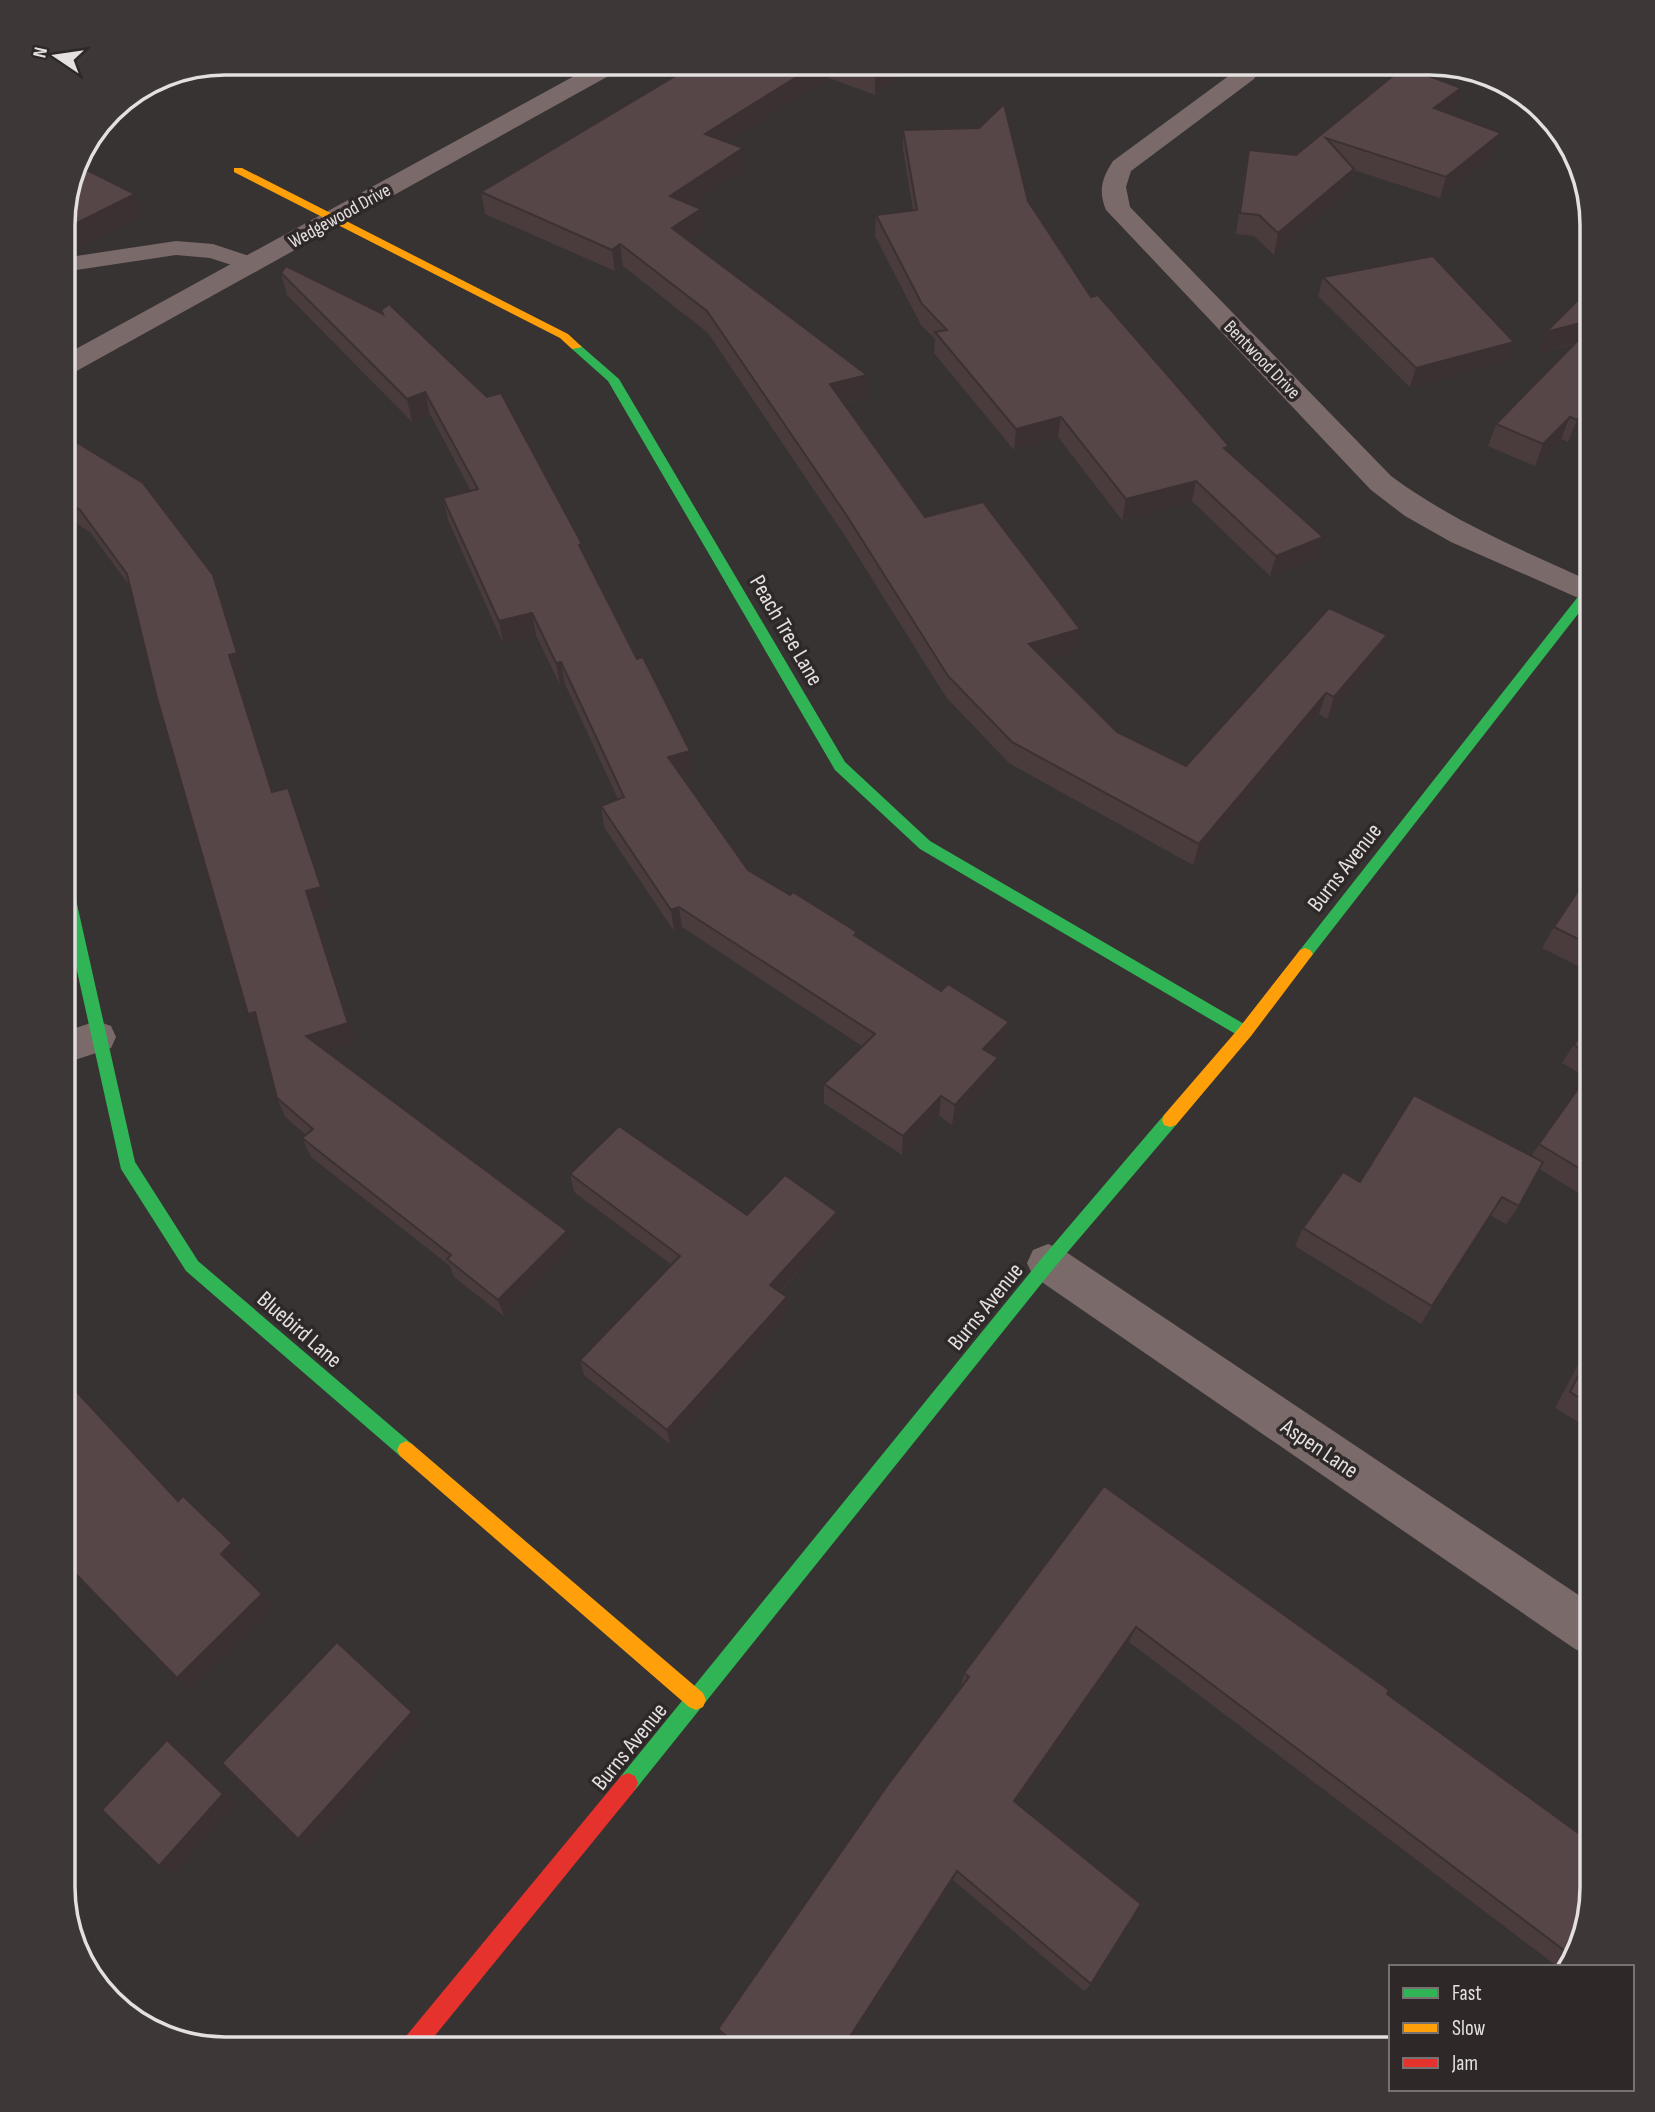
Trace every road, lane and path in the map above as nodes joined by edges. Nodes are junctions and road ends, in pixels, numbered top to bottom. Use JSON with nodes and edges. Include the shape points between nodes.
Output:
{"nodes":[{"id":1,"x":593,"y":75,"type":"edge"},
{"id":2,"x":1244,"y":76,"type":"edge"},
{"id":3,"x":238,"y":170,"type":"dead end"},
{"id":4,"x":333,"y":218,"type":"junction"},
{"id":5,"x":76,"y":263,"type":"edge"},
{"id":6,"x":250,"y":264,"type":"junction"},
{"id":7,"x":76,"y":360,"type":"edge"},
{"id":8,"x":1580,"y":586,"type":"edge"},
{"id":9,"x":1580,"y":605,"type":"edge"},
{"id":10,"x":76,"y":998,"type":"edge"},
{"id":11,"x":1245,"y":1032,"type":"junction"},
{"id":12,"x":80,"y":1042,"type":"edge"},
{"id":13,"x":1048,"y":1264,"type":"junction"},
{"id":14,"x":1580,"y":1624,"type":"edge"},
{"id":15,"x":696,"y":1700,"type":"junction"},
{"id":16,"x":420,"y":2037,"type":"edge"}],
"edges":[{"from":1,"to":4,"type":"street","name":"Wedgewood Drive"},
{"from":2,"to":8,"type":"street","name":"Bentwood Drive","via":[[1122,166],[1112,196],[1119,210],[1381,483],[1462,535]]},
{"from":3,"to":4,"type":"street","name":"Peach Tree Lane"},
{"from":4,"to":6,"type":"street","name":"Wedgewood Drive"},
{"from":4,"to":11,"type":"street","name":"Peach Tree Lane","via":[[564,336],[613,379],[840,766],[925,845]]},
{"from":5,"to":6,"type":"lane","via":[[176,247],[213,251]]},
{"from":6,"to":7,"type":"street","name":"Wedgewood Drive"},
{"from":9,"to":11,"type":"street","name":"Burns Avenue"},
{"from":10,"to":12,"type":"street","name":"Bluebird Lane"},
{"from":11,"to":13,"type":"street","name":"Burns Avenue"},
{"from":12,"to":15,"type":"street","name":"Bluebird Lane","via":[[127,1164],[191,1266]]},
{"from":13,"to":14,"type":"street","name":"Aspen Lane"},
{"from":13,"to":15,"type":"street","name":"Burns Avenue"},
{"from":15,"to":16,"type":"street","name":"Burns Avenue"}]}
